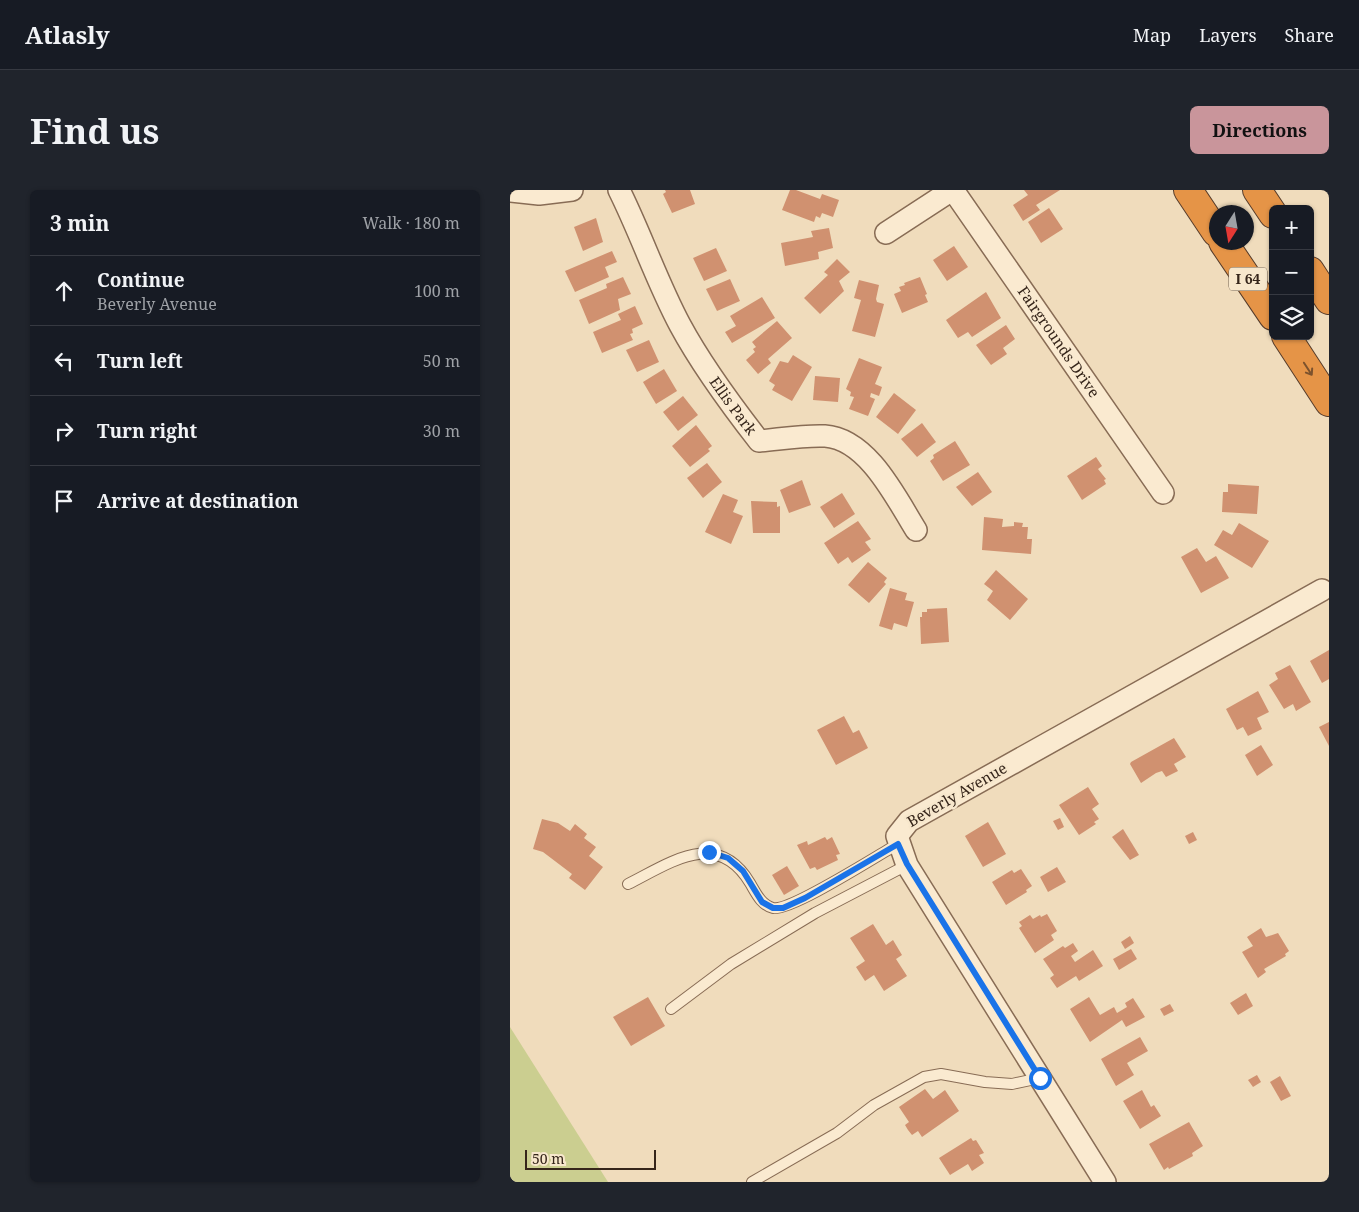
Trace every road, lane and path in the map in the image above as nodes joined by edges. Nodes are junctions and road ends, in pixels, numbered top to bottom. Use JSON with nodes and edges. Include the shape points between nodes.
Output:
{"nodes":[{"id":1,"x":510,"y":190,"type":"edge"},
{"id":2,"x":572,"y":190,"type":"edge"},
{"id":3,"x":618,"y":190,"type":"edge"},
{"id":4,"x":953,"y":190,"type":"edge"},
{"id":5,"x":1188,"y":190,"type":"edge"},
{"id":6,"x":1257,"y":190,"type":"edge"},
{"id":7,"x":1269,"y":208,"type":"edge"},
{"id":8,"x":1209,"y":222,"type":"edge"},
{"id":9,"x":886,"y":233,"type":"dead end"},
{"id":10,"x":1229,"y":250,"type":"edge"},
{"id":11,"x":1314,"y":277,"type":"edge"},
{"id":12,"x":1329,"y":300,"type":"edge"},
{"id":13,"x":1269,"y":310,"type":"edge"},
{"id":14,"x":1289,"y":340,"type":"edge"},
{"id":15,"x":1329,"y":402,"type":"edge"},
{"id":16,"x":1163,"y":493,"type":"dead end"},
{"id":17,"x":916,"y":530,"type":"dead end"},
{"id":18,"x":1322,"y":590,"type":"dead end"},
{"id":19,"x":898,"y":844,"type":"junction"},
{"id":20,"x":907,"y":864,"type":"junction"},
{"id":21,"x":628,"y":884,"type":"dead end"},
{"id":22,"x":671,"y":1009,"type":"dead end"},
{"id":23,"x":1040,"y":1078,"type":"junction"},
{"id":24,"x":752,"y":1182,"type":"edge"},
{"id":25,"x":1105,"y":1182,"type":"edge"}],
"edges":[{"from":1,"to":2,"type":"street","via":[[540,194]]},
{"from":3,"to":17,"type":"street","name":"Ellis Park","via":[[698,357],[760,441],[826,436],[846,442],[878,470]]},
{"from":4,"to":9,"type":"street"},
{"from":4,"to":16,"type":"street","name":"Fairgrounds Drive"},
{"from":5,"to":8,"type":"highway"},
{"from":6,"to":7,"type":"highway"},
{"from":10,"to":13,"type":"highway","number":"I 64"},
{"from":11,"to":12,"type":"highway"},
{"from":14,"to":15,"type":"highway","one_way":true},
{"from":18,"to":19,"type":"street","name":"Beverly Avenue","via":[[908,821],[897,836]]},
{"from":19,"to":20,"type":"street","name":"Beverly Avenue"},
{"from":19,"to":21,"type":"lane","via":[[783,908],[773,908],[762,902],[743,871],[728,858],[709,852],[688,854]]},
{"from":20,"to":22,"type":"lane","via":[[814,913],[731,964]]},
{"from":20,"to":23,"type":"street","name":"Beverly Avenue"},
{"from":23,"to":24,"type":"lane","via":[[1012,1084],[942,1074],[924,1077]]},
{"from":23,"to":25,"type":"street","name":"Beverly Avenue"}]}
